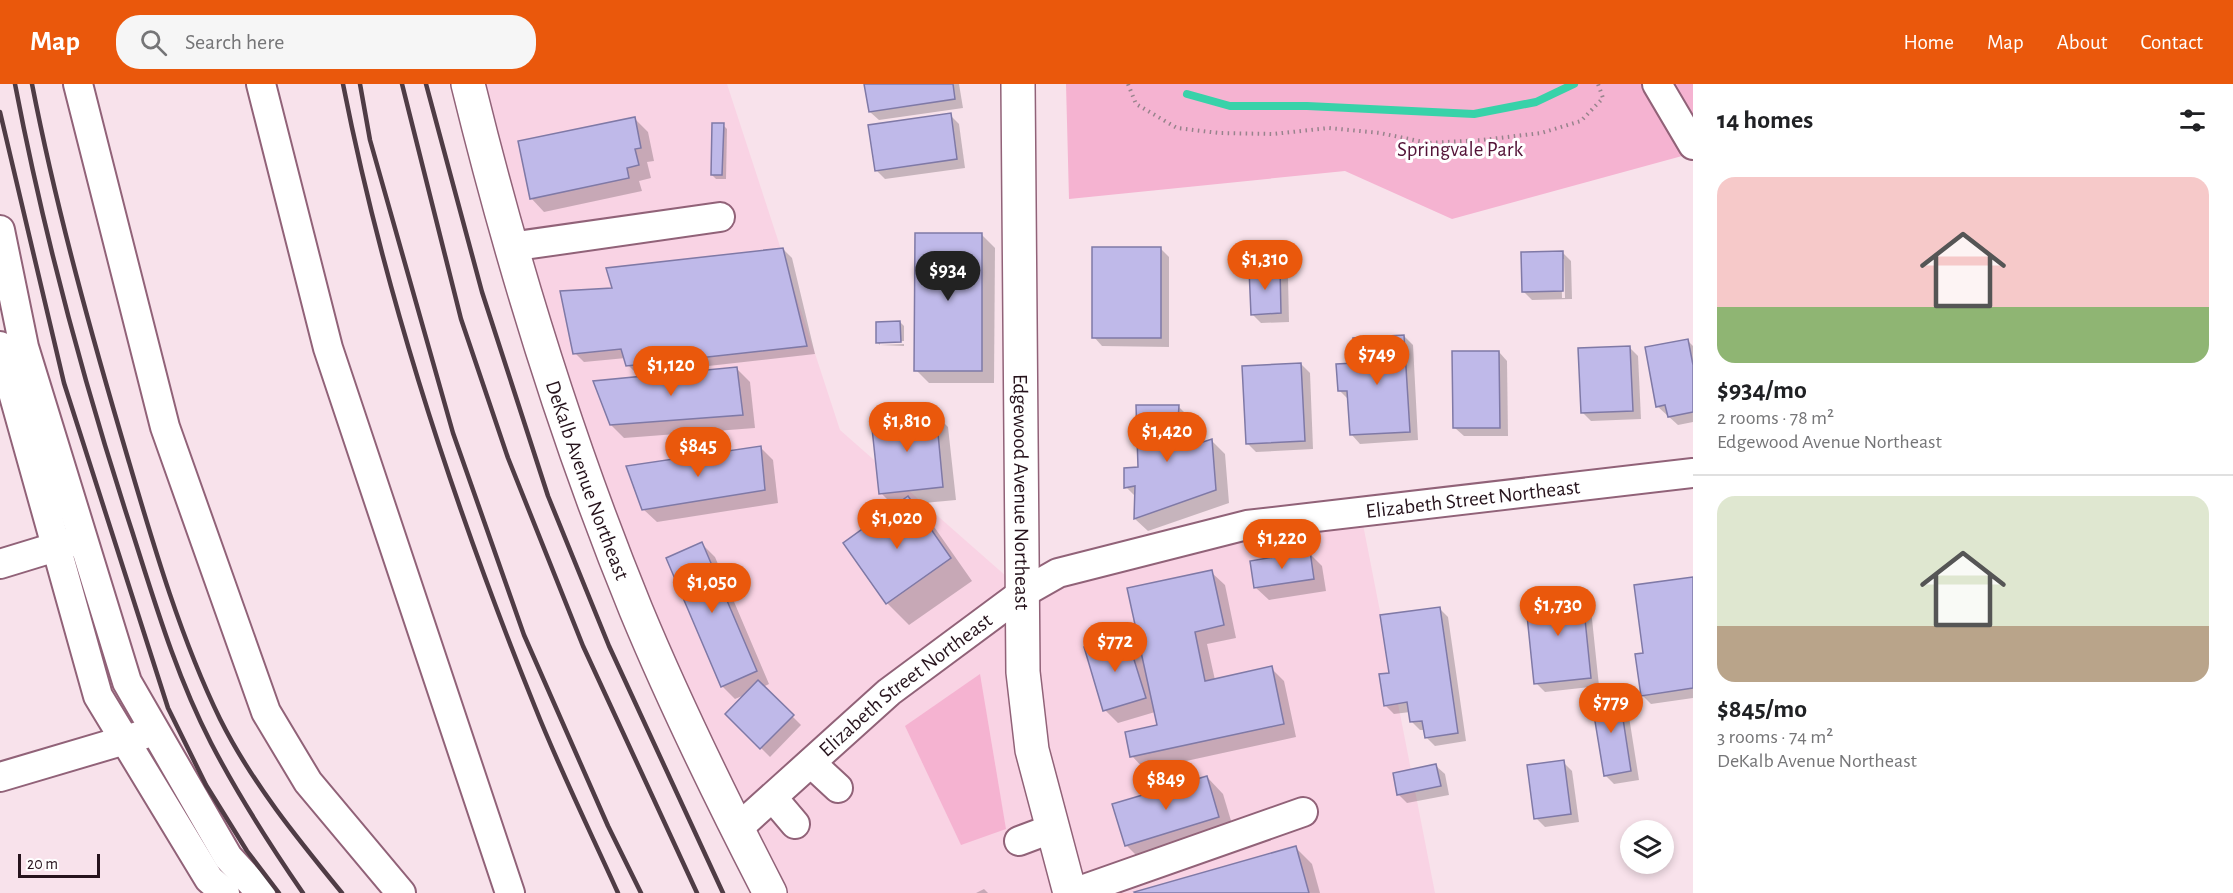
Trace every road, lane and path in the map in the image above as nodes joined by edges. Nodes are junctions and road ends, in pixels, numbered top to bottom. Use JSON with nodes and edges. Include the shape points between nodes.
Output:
{"nodes":[{"id":1,"x":78,"y":84,"type":"edge"},
{"id":2,"x":261,"y":84,"type":"edge"},
{"id":3,"x":468,"y":84,"type":"edge"},
{"id":4,"x":1018,"y":84,"type":"edge"},
{"id":5,"x":1128,"y":84,"type":"edge"},
{"id":6,"x":1598,"y":84,"type":"edge"},
{"id":7,"x":1657,"y":84,"type":"edge"},
{"id":8,"x":1693,"y":145,"type":"edge"},
{"id":9,"x":720,"y":217,"type":"dead end"},
{"id":10,"x":0,"y":233,"type":"edge"},
{"id":11,"x":510,"y":247,"type":"junction"},
{"id":12,"x":7,"y":351,"type":"edge"},
{"id":13,"x":1693,"y":473,"type":"edge"},
{"id":14,"x":83,"y":539,"type":"junction"},
{"id":15,"x":56,"y":547,"type":"junction"},
{"id":16,"x":0,"y":564,"type":"edge"},
{"id":17,"x":1022,"y":594,"type":"junction"},
{"id":18,"x":155,"y":731,"type":"junction"},
{"id":19,"x":124,"y":740,"type":"junction"},
{"id":20,"x":811,"y":763,"type":"junction"},
{"id":21,"x":0,"y":777,"type":"edge"},
{"id":22,"x":838,"y":789,"type":"dead end"},
{"id":23,"x":773,"y":798,"type":"junction"},
{"id":24,"x":1304,"y":812,"type":"dead end"},
{"id":25,"x":795,"y":824,"type":"dead end"},
{"id":26,"x":737,"y":829,"type":"junction"},
{"id":27,"x":1051,"y":829,"type":"junction"},
{"id":28,"x":1019,"y":841,"type":"dead end"},
{"id":29,"x":225,"y":893,"type":"edge"},
{"id":30,"x":261,"y":893,"type":"edge"},
{"id":31,"x":401,"y":893,"type":"edge"},
{"id":32,"x":510,"y":893,"type":"edge"},
{"id":33,"x":770,"y":893,"type":"edge"},
{"id":34,"x":1072,"y":893,"type":"edge"}],
"edges":[{"from":1,"to":31,"type":"street","via":[[165,426],[266,712],[309,782]]},
{"from":2,"to":32,"type":"street","via":[[328,348]]},
{"from":3,"to":11,"type":"main road","name":"DeKalb Avenue Northeast"},
{"from":4,"to":17,"type":"main road","name":"Edgewood Avenue Northeast"},
{"from":5,"to":6,"type":"path","via":[[1136,104],[1178,128],[1273,134],[1329,128],[1428,143],[1541,133],[1581,120],[1603,98]]},
{"from":7,"to":8,"type":"street"},
{"from":9,"to":11,"type":"street"},
{"from":10,"to":12,"type":"street"},
{"from":11,"to":26,"type":"main road","name":"DeKalb Avenue Northeast","via":[[561,409],[629,591]]},
{"from":12,"to":14,"type":"street"},
{"from":12,"to":15,"type":"street"},
{"from":13,"to":17,"type":"street","name":"Elizabeth Street Northeast","via":[[1247,525],[1058,573]]},
{"from":14,"to":15,"type":"street"},
{"from":14,"to":18,"type":"street","via":[[127,682]]},
{"from":15,"to":16,"type":"street"},
{"from":15,"to":19,"type":"street","via":[[98,696]]},
{"from":17,"to":20,"type":"street","name":"Elizabeth Street Northeast","via":[[889,693]]},
{"from":17,"to":27,"type":"main road","name":"Edgewood Avenue Northeast","via":[[1023,672],[1032,750]]},
{"from":18,"to":19,"type":"street"},
{"from":18,"to":30,"type":"street","via":[[228,857]]},
{"from":19,"to":21,"type":"street"},
{"from":19,"to":29,"type":"street","via":[[208,879]]},
{"from":20,"to":22,"type":"street"},
{"from":20,"to":23,"type":"street","name":"Elizabeth Street Northeast"},
{"from":23,"to":25,"type":"street"},
{"from":23,"to":26,"type":"street","name":"Elizabeth Street Northeast"},
{"from":24,"to":34,"type":"street"},
{"from":26,"to":33,"type":"main road","name":"DeKalb Avenue Northeast"},
{"from":27,"to":28,"type":"street"},
{"from":27,"to":34,"type":"main road","name":"Edgewood Avenue Northeast"}]}
